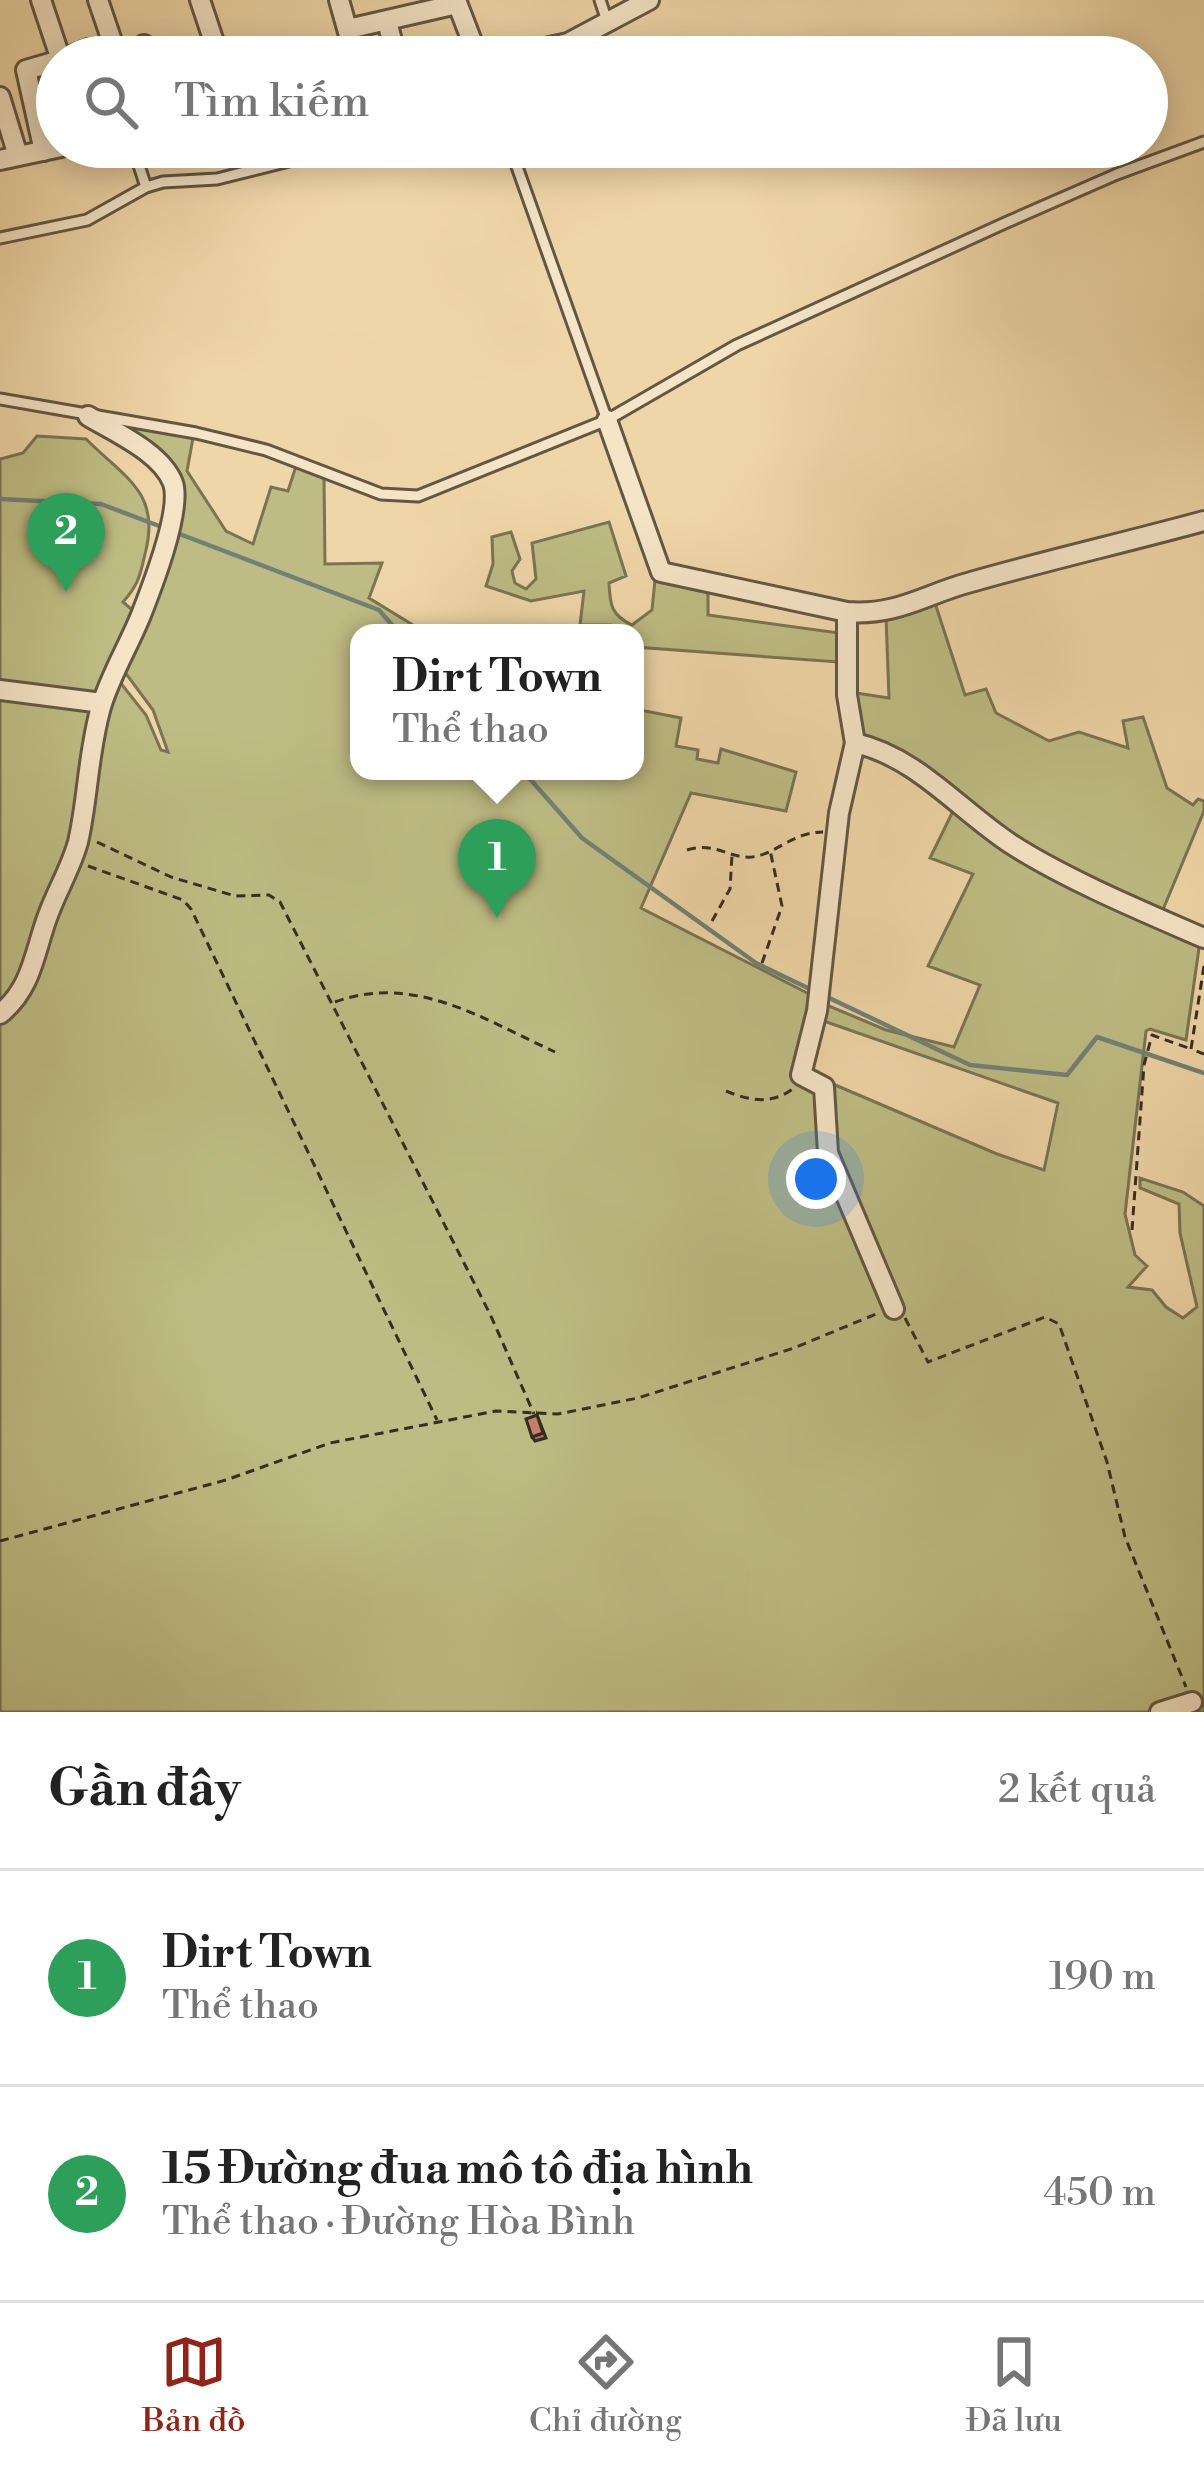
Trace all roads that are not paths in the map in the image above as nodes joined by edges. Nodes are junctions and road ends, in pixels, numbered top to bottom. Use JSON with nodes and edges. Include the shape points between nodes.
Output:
{"nodes":[{"id":1,"x":98,"y":0,"type":"edge"},
{"id":2,"x":200,"y":0,"type":"edge"},
{"id":3,"x":339,"y":0,"type":"edge"},
{"id":4,"x":600,"y":0,"type":"edge"},
{"id":5,"x":649,"y":0,"type":"edge"},
{"id":6,"x":45,"y":1,"type":"edge"},
{"id":7,"x":461,"y":1,"type":"edge"},
{"id":8,"x":386,"y":21,"type":"junction"},
{"id":9,"x":608,"y":24,"type":"junction"},
{"id":10,"x":348,"y":29,"type":"junction"},
{"id":11,"x":55,"y":36,"type":"edge"},
{"id":12,"x":110,"y":36,"type":"edge"},
{"id":13,"x":212,"y":36,"type":"edge"},
{"id":14,"x":350,"y":36,"type":"edge"},
{"id":15,"x":390,"y":36,"type":"edge"},
{"id":16,"x":472,"y":36,"type":"edge"},
{"id":17,"x":583,"y":36,"type":"edge"},
{"id":18,"x":36,"y":67,"type":"edge"},
{"id":19,"x":0,"y":97,"type":"edge"},
{"id":20,"x":36,"y":99,"type":"edge"},
{"id":21,"x":1204,"y":142,"type":"edge"},
{"id":22,"x":1168,"y":156,"type":"edge"},
{"id":23,"x":9,"y":158,"type":"edge"},
{"id":24,"x":140,"y":168,"type":"edge"},
{"id":25,"x":259,"y":168,"type":"edge"},
{"id":26,"x":518,"y":168,"type":"edge"},
{"id":27,"x":1135,"y":168,"type":"edge"},
{"id":28,"x":146,"y":187,"type":"junction"},
{"id":29,"x":0,"y":238,"type":"edge"},
{"id":30,"x":0,"y":398,"type":"edge"},
{"id":31,"x":88,"y":416,"type":"junction"},
{"id":32,"x":607,"y":420,"type":"junction"},
{"id":33,"x":1204,"y":521,"type":"edge"},
{"id":34,"x":848,"y":612,"type":"junction"},
{"id":35,"x":0,"y":690,"type":"edge"},
{"id":36,"x":102,"y":703,"type":"junction"},
{"id":37,"x":855,"y":743,"type":"junction"},
{"id":38,"x":1204,"y":938,"type":"edge"},
{"id":39,"x":0,"y":1014,"type":"edge"},
{"id":40,"x":894,"y":1309,"type":"road end"},
{"id":41,"x":1192,"y":1702,"type":"road end"},
{"id":42,"x":1160,"y":1712,"type":"edge"}],
"edges":[{"from":1,"to":12,"type":"street"},
{"from":2,"to":13,"type":"street"},
{"from":3,"to":10,"type":"street"},
{"from":4,"to":9,"type":"lane"},
{"from":5,"to":9,"type":"street"},
{"from":6,"to":11,"type":"street"},
{"from":7,"to":8,"type":"street"},
{"from":7,"to":16,"type":"street"},
{"from":8,"to":10,"type":"street"},
{"from":8,"to":15,"type":"street"},
{"from":9,"to":17,"type":"street"},
{"from":10,"to":14,"type":"street"},
{"from":18,"to":20,"type":"street","via":[[26,70]]},
{"from":19,"to":23,"type":"street"},
{"from":21,"to":22,"type":"lane"},
{"from":24,"to":28,"type":"lane"},
{"from":25,"to":28,"type":"lane"},
{"from":26,"to":32,"type":"lane"},
{"from":27,"to":32,"type":"lane","via":[[736,346]]},
{"from":28,"to":29,"type":"lane","via":[[87,220]]},
{"from":30,"to":31,"type":"lane"},
{"from":31,"to":32,"type":"lane","via":[[196,433],[382,494],[418,496]]},
{"from":31,"to":36,"type":"street","via":[[133,443],[174,485],[161,562]]},
{"from":32,"to":34,"type":"street","via":[[661,572]]},
{"from":33,"to":34,"type":"street","via":[[965,583],[898,610]]},
{"from":34,"to":37,"type":"street"},
{"from":35,"to":36,"type":"street"},
{"from":36,"to":39,"type":"street","via":[[72,860],[34,966]]},
{"from":37,"to":38,"type":"street","via":[[898,759],[1015,847]]},
{"from":37,"to":40,"type":"street","via":[[802,1077],[824,1087],[828,1153]]},
{"from":41,"to":42,"type":"street"}]}
